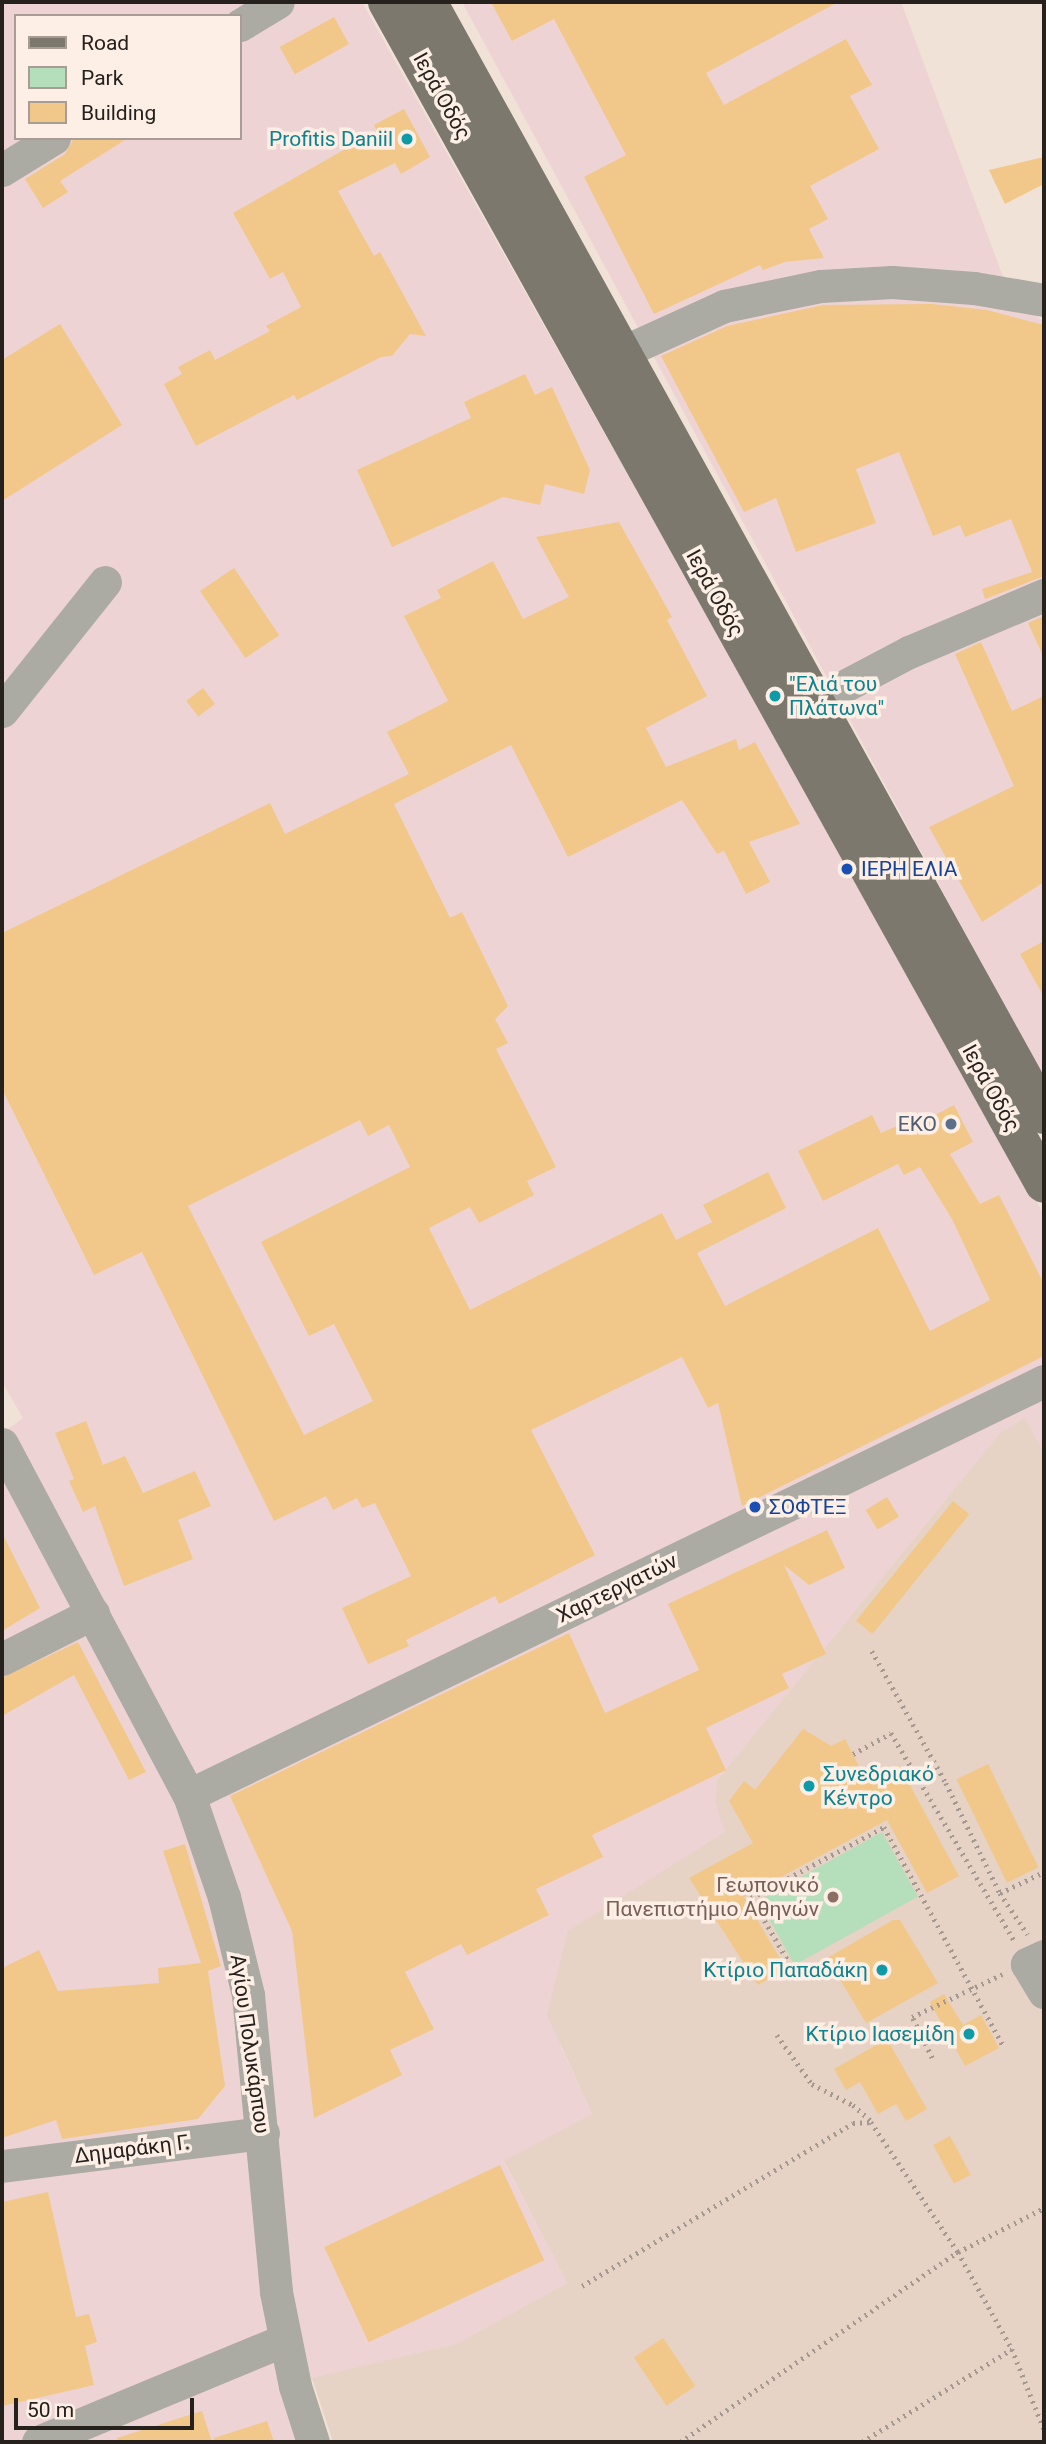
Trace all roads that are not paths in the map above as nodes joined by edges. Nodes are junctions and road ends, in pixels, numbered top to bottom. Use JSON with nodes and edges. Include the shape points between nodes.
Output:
{"nodes":[{"id":1,"x":278,"y":2,"type":"edge"},
{"id":2,"x":387,"y":2,"type":"edge"},
{"id":3,"x":428,"y":2,"type":"edge"},
{"id":4,"x":242,"y":24,"type":"edge"},
{"id":5,"x":50,"y":140,"type":"edge"},
{"id":6,"x":5,"y":160,"type":"edge"},
{"id":7,"x":1044,"y":300,"type":"edge"},
{"id":8,"x":625,"y":351,"type":"junction"},
{"id":9,"x":105,"y":582,"type":"dead end"},
{"id":10,"x":1044,"y":594,"type":"edge"},
{"id":11,"x":816,"y":701,"type":"junction"},
{"id":12,"x":2,"y":711,"type":"edge"},
{"id":13,"x":1044,"y":1115,"type":"edge"},
{"id":14,"x":1044,"y":1184,"type":"edge"},
{"id":15,"x":1044,"y":1381,"type":"edge"},
{"id":16,"x":2,"y":1444,"type":"edge"},
{"id":17,"x":93,"y":1613,"type":"junction"},
{"id":18,"x":2,"y":1660,"type":"edge"},
{"id":19,"x":189,"y":1795,"type":"junction"},
{"id":20,"x":1038,"y":1959,"type":"edge"},
{"id":21,"x":1044,"y":1992,"type":"edge"},
{"id":22,"x":263,"y":2133,"type":"junction"},
{"id":23,"x":2,"y":2166,"type":"edge"},
{"id":24,"x":284,"y":2340,"type":"junction"},
{"id":25,"x":38,"y":2442,"type":"edge"},
{"id":26,"x":313,"y":2442,"type":"edge"}],
"edges":[{"from":1,"to":4,"type":"street"},
{"from":2,"to":14,"type":"main road","name":"Ιερά Οδός"},
{"from":3,"to":8,"type":"main road","name":"Ιερά Οδός"},
{"from":5,"to":6,"type":"street"},
{"from":7,"to":8,"type":"street","via":[[974,288],[892,282],[821,286],[724,306]]},
{"from":8,"to":11,"type":"main road","name":"Ιερά Οδός"},
{"from":9,"to":12,"type":"street"},
{"from":10,"to":11,"type":"street","via":[[919,648]]},
{"from":11,"to":13,"type":"main road","name":"Ιερά Οδός"},
{"from":15,"to":19,"type":"street","name":"Χαρτεργατών"},
{"from":16,"to":17,"type":"street","name":"Αγίου Πολυκάρπου"},
{"from":17,"to":18,"type":"street"},
{"from":17,"to":19,"type":"street","name":"Αγίου Πολυκάρπου"},
{"from":19,"to":22,"type":"street","name":"Αγίου Πολυκάρπου","via":[[241,1961]]},
{"from":20,"to":21,"type":"street"},
{"from":22,"to":23,"type":"street","name":"Δημαράκη Γ."},
{"from":22,"to":24,"type":"street","name":"Αγίου Πολυκάρπου"},
{"from":24,"to":25,"type":"street"},
{"from":24,"to":26,"type":"street","name":"Αγίου Πολυκάρπου"}]}
